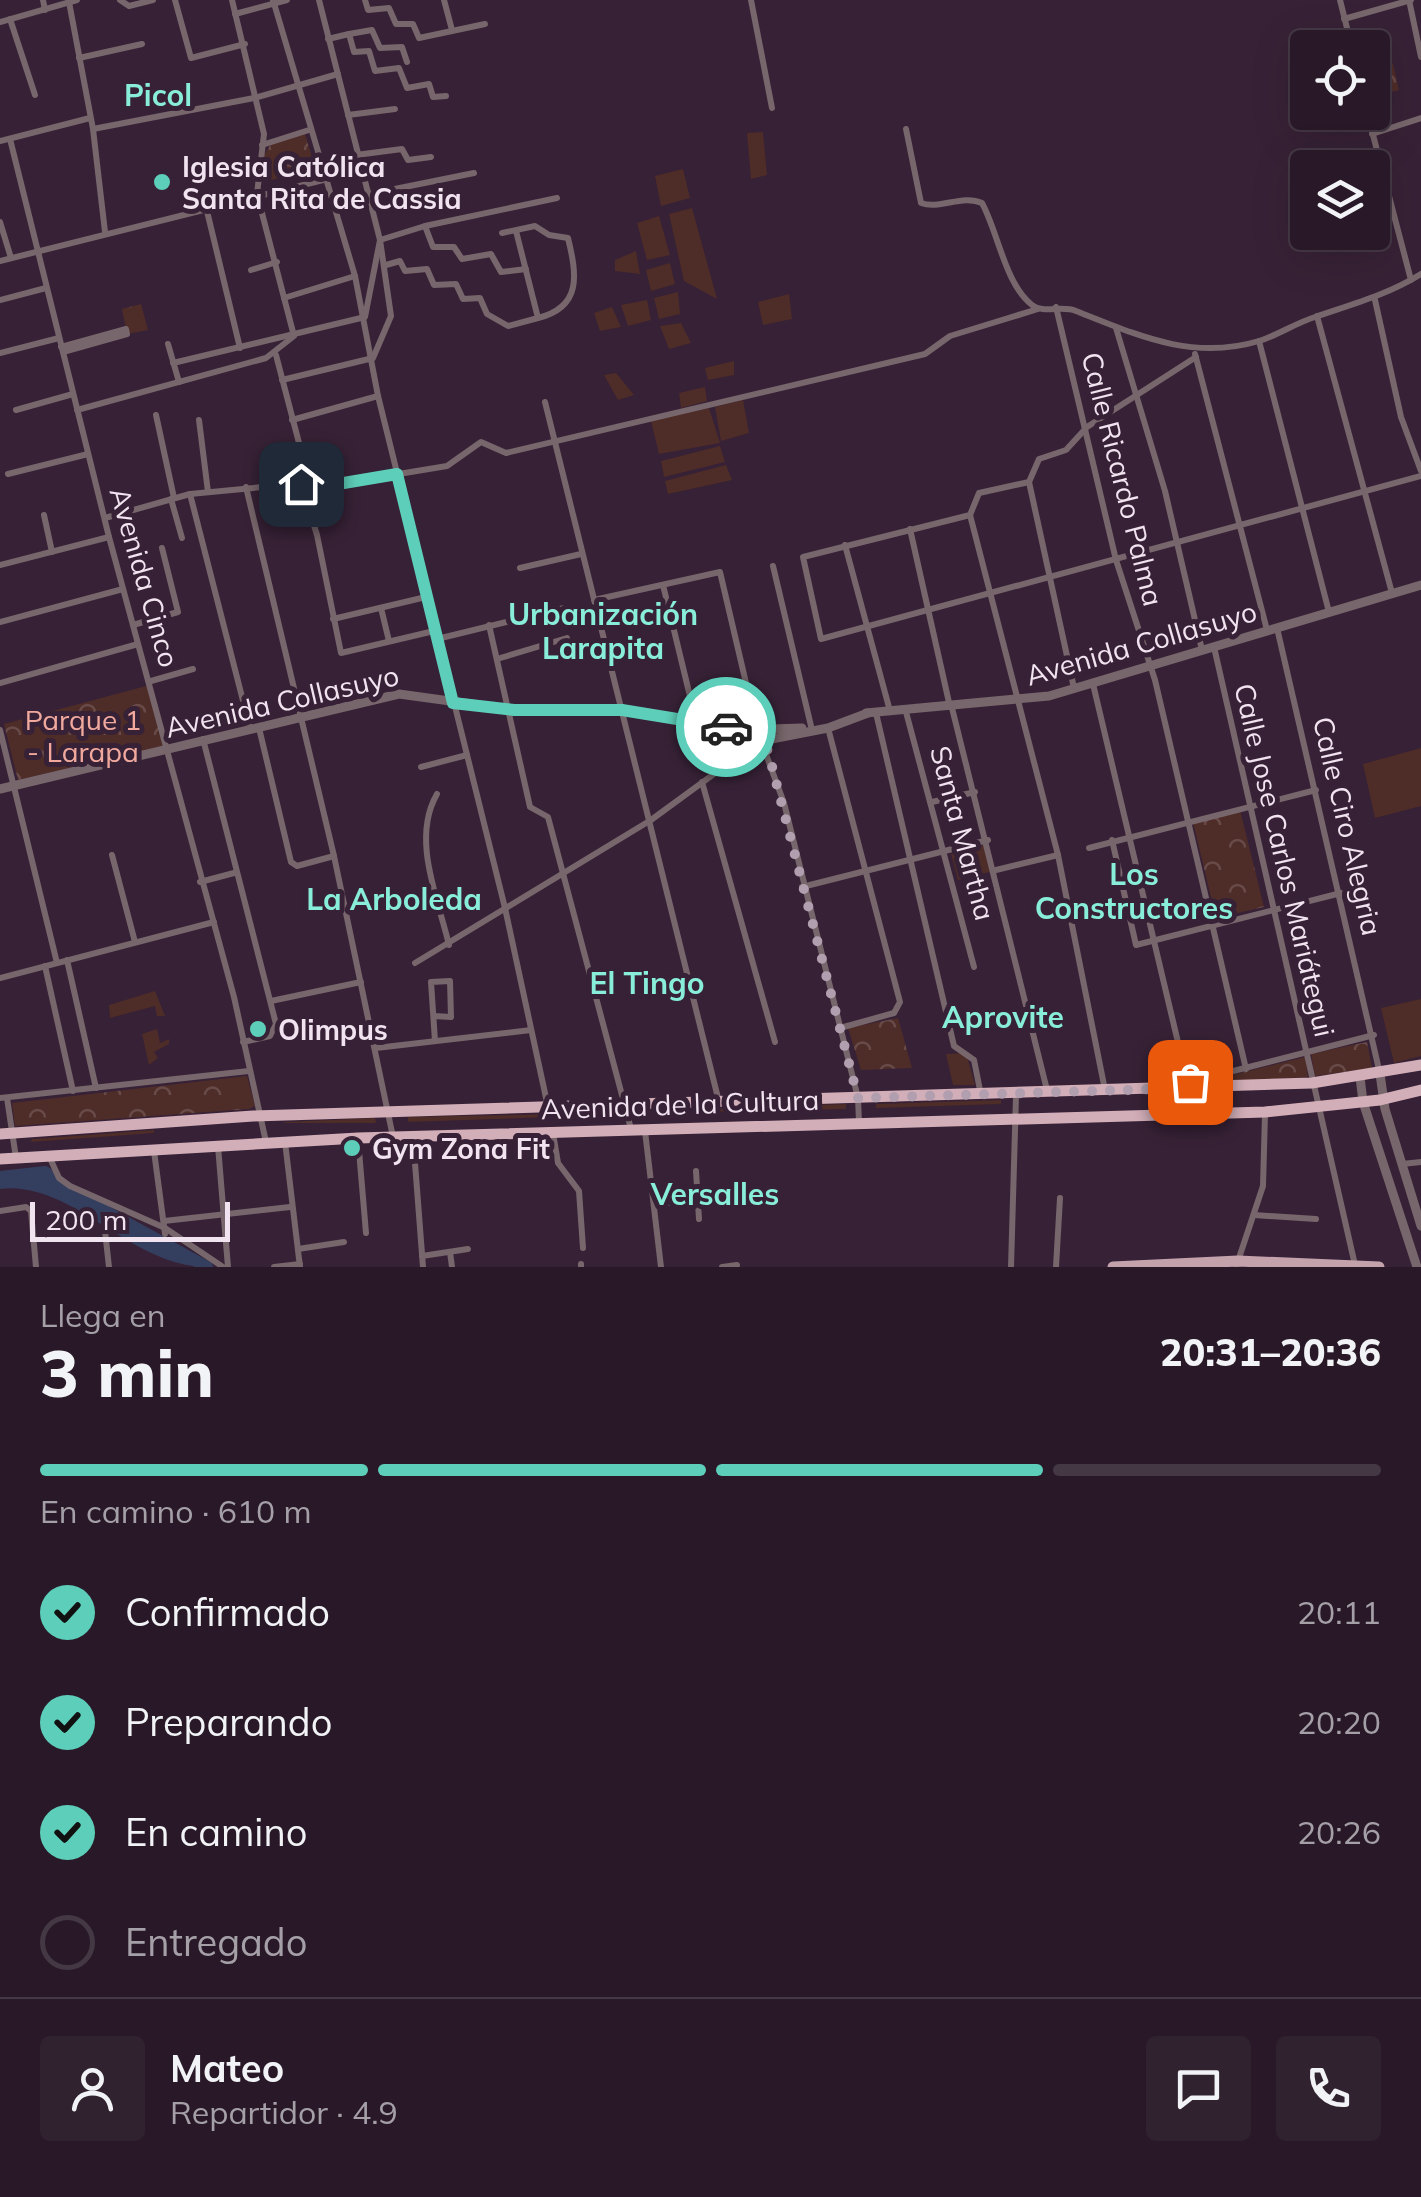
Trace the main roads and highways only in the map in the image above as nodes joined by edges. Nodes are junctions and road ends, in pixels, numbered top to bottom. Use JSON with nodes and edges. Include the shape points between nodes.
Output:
{"nodes":[{"id":1,"x":1421,"y":1065,"type":"edge"},
{"id":2,"x":1421,"y":1090,"type":"edge"},
{"id":3,"x":7,"y":1134,"type":"edge"},
{"id":4,"x":0,"y":1159,"type":"edge"},
{"id":5,"x":1237,"y":1264,"type":"edge"},
{"id":6,"x":1329,"y":1266,"type":"edge"},
{"id":7,"x":1355,"y":1266,"type":"edge"},
{"id":8,"x":1114,"y":1267,"type":"edge"},
{"id":9,"x":1379,"y":1267,"type":"edge"}],
"edges":[{"from":1,"to":3,"type":"highway","name":"Avenida de la Cultura","via":[[1312,1083],[388,1112]]},
{"from":2,"to":4,"type":"highway","name":"Avenida de la Cultura","via":[[1266,1112],[358,1138]]},
{"from":5,"to":6,"type":"main road"},
{"from":5,"to":8,"type":"main road"},
{"from":6,"to":7,"type":"main road"},
{"from":7,"to":9,"type":"main road"}]}
